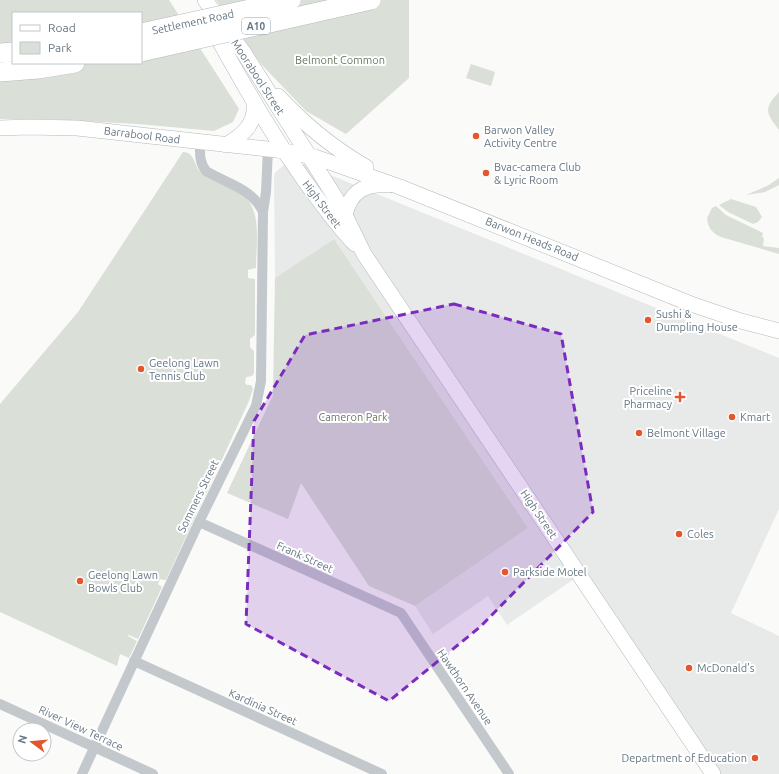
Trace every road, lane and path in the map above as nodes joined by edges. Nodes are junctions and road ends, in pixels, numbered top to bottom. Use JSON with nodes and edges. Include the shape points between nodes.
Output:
{"nodes":[{"id":1,"x":196,"y":0,"type":"edge"},
{"id":2,"x":205,"y":0,"type":"edge"},
{"id":3,"x":291,"y":0,"type":"edge"},
{"id":4,"x":371,"y":0,"type":"edge"},
{"id":5,"x":142,"y":33,"type":"edge"},
{"id":6,"x":12,"y":52,"type":"edge"},
{"id":7,"x":142,"y":52,"type":"edge"},
{"id":8,"x":0,"y":53,"type":"edge"},
{"id":9,"x":69,"y":64,"type":"edge"},
{"id":10,"x":0,"y":72,"type":"edge"},
{"id":11,"x":256,"y":73,"type":"junction"},
{"id":12,"x":254,"y":103,"type":"junction"},
{"id":13,"x":0,"y":128,"type":"edge"},
{"id":14,"x":200,"y":142,"type":"junction"},
{"id":15,"x":226,"y":145,"type":"junction"},
{"id":16,"x":268,"y":149,"type":"junction"},
{"id":17,"x":284,"y":151,"type":"junction"},
{"id":18,"x":308,"y":156,"type":"junction"},
{"id":19,"x":400,"y":187,"type":"junction"},
{"id":20,"x":263,"y":212,"type":"junction"},
{"id":21,"x":346,"y":215,"type":"junction"},
{"id":22,"x":364,"y":254,"type":"junction"},
{"id":23,"x":779,"y":331,"type":"edge"},
{"id":24,"x":199,"y":522,"type":"junction"},
{"id":25,"x":401,"y":613,"type":"joint"},
{"id":26,"x":134,"y":661,"type":"junction"},
{"id":27,"x":0,"y":704,"type":"edge"},
{"id":28,"x":94,"y":747,"type":"junction"},
{"id":29,"x":82,"y":774,"type":"edge"},
{"id":30,"x":153,"y":774,"type":"edge"},
{"id":31,"x":382,"y":774,"type":"edge"},
{"id":32,"x":509,"y":774,"type":"edge"},
{"id":33,"x":713,"y":774,"type":"edge"}],
"edges":[{"from":1,"to":12,"type":"street","name":"Moorabool Street"},
{"from":2,"to":11,"type":"street","name":"Moorabool Street"},
{"from":3,"to":5,"type":"highway","name":"Settlement Road","number":"A10","bridge":true},
{"from":4,"to":7,"type":"highway","name":"Settlement Road","number":"A10","bridge":true},
{"from":6,"to":8,"type":"highway"},
{"from":9,"to":10,"type":"highway"},
{"from":11,"to":18,"type":"street","name":"Moorabool Street"},
{"from":11,"to":19,"type":"street","via":[[317,134]]},
{"from":12,"to":15,"type":"street","via":[[254,114],[249,127]]},
{"from":12,"to":17,"type":"street","name":"Moorabool Street"},
{"from":13,"to":14,"type":"street","name":"Barrabool Road","via":[[77,128]]},
{"from":14,"to":15,"type":"street","name":"Barrabool Road"},
{"from":14,"to":20,"type":"street","via":[[200,160],[205,169],[245,190]]},
{"from":15,"to":16,"type":"street","name":"Barrabool Road"},
{"from":16,"to":17,"type":"street","name":"Barrabool Road"},
{"from":16,"to":20,"type":"street","name":"Sommers Street"},
{"from":17,"to":18,"type":"street","name":"Barwon Heads Road"},
{"from":17,"to":22,"type":"street","name":"High Street","via":[[341,229]]},
{"from":18,"to":19,"type":"street","name":"Barwon Heads Road"},
{"from":18,"to":21,"type":"street","name":"High Street"},
{"from":19,"to":21,"type":"street","via":[[371,186],[358,192],[350,199]]},
{"from":19,"to":23,"type":"street","name":"Barwon Heads Road","via":[[691,304]]},
{"from":20,"to":24,"type":"street","name":"Sommers Street","via":[[258,397],[256,406]]},
{"from":21,"to":22,"type":"street","name":"High Street"},
{"from":22,"to":33,"type":"street","name":"High Street"},
{"from":24,"to":25,"type":"street","name":"Frank Street"},
{"from":24,"to":26,"type":"street","name":"Sommers Street"},
{"from":25,"to":32,"type":"street","name":"Hawthorn Avenue"},
{"from":26,"to":28,"type":"street","name":"Sommers Street"},
{"from":26,"to":31,"type":"street","name":"Kardinia Street"},
{"from":27,"to":28,"type":"street","name":"River View Terrace"},
{"from":28,"to":29,"type":"street","name":"Sommers Street"},
{"from":28,"to":30,"type":"street","name":"River View Terrace"}]}
